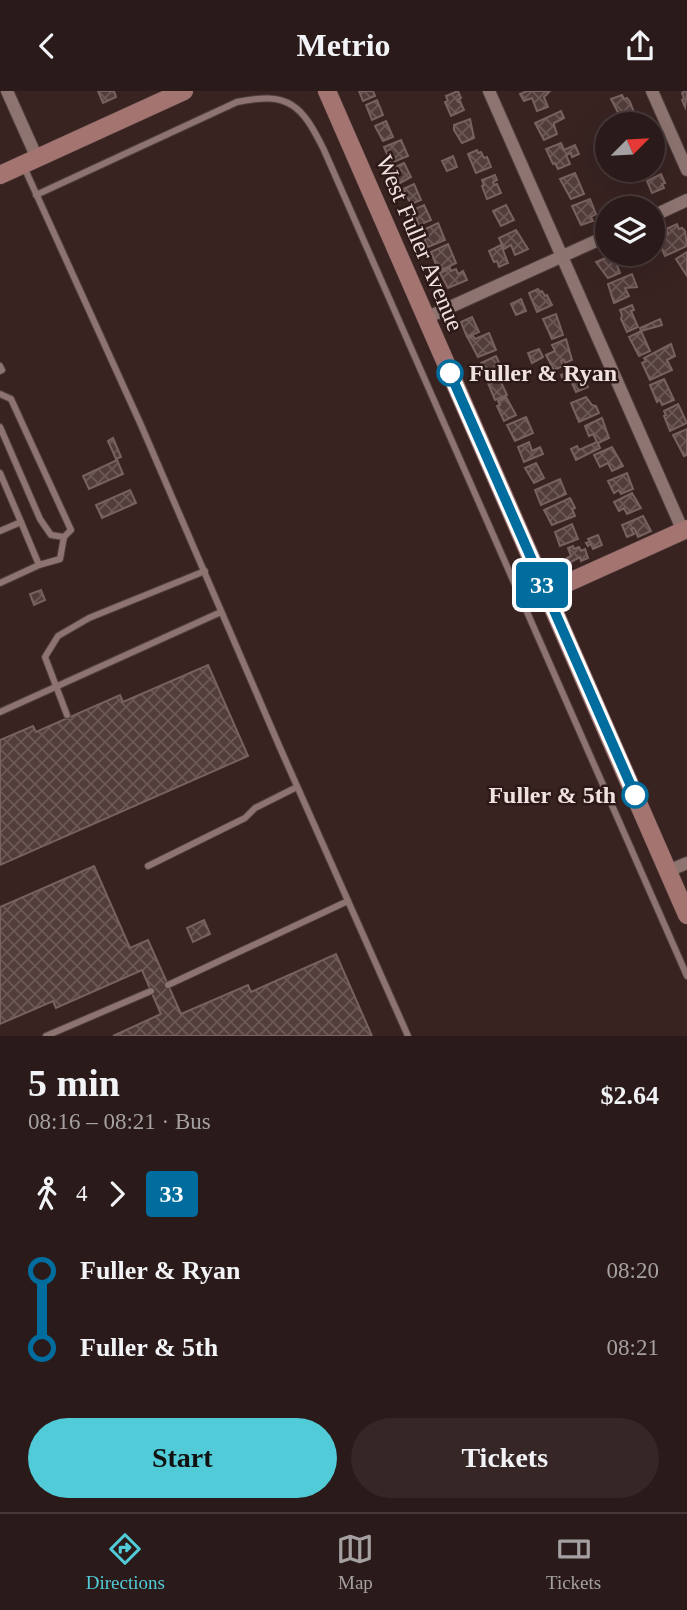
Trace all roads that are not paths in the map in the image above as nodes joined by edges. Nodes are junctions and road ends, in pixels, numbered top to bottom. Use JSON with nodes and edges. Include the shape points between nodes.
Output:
{"nodes":[{"id":1,"x":7,"y":91,"type":"edge"},
{"id":2,"x":184,"y":91,"type":"edge"},
{"id":3,"x":327,"y":91,"type":"edge"},
{"id":4,"x":489,"y":91,"type":"edge"},
{"id":5,"x":652,"y":91,"type":"edge"},
{"id":6,"x":30,"y":162,"type":"junction"},
{"id":7,"x":687,"y":170,"type":"edge"},
{"id":8,"x":0,"y":175,"type":"edge"},
{"id":9,"x":36,"y":195,"type":"junction"},
{"id":10,"x":687,"y":200,"type":"edge"},
{"id":11,"x":665,"y":210,"type":"edge"},
{"id":12,"x":595,"y":242,"type":"edge"},
{"id":13,"x":562,"y":257,"type":"junction"},
{"id":14,"x":426,"y":319,"type":"junction"},
{"id":15,"x":0,"y":394,"type":"edge"},
{"id":16,"x":0,"y":427,"type":"edge"},
{"id":17,"x":0,"y":473,"type":"edge"},
{"id":18,"x":20,"y":522,"type":"junction"},
{"id":19,"x":685,"y":530,"type":"edge"},
{"id":20,"x":0,"y":531,"type":"edge"},
{"id":21,"x":64,"y":537,"type":"junction"},
{"id":22,"x":38,"y":565,"type":"junction"},
{"id":23,"x":205,"y":571,"type":"junction"},
{"id":24,"x":0,"y":583,"type":"edge"},
{"id":25,"x":545,"y":593,"type":"junction"},
{"id":26,"x":221,"y":613,"type":"junction"},
{"id":27,"x":54,"y":687,"type":"junction"},
{"id":28,"x":0,"y":712,"type":"edge"},
{"id":29,"x":66,"y":715,"type":"dead end"},
{"id":30,"x":297,"y":787,"type":"junction"},
{"id":31,"x":687,"y":863,"type":"edge"},
{"id":32,"x":148,"y":866,"type":"dead end"},
{"id":33,"x":668,"y":871,"type":"junction"},
{"id":34,"x":348,"y":901,"type":"junction"},
{"id":35,"x":687,"y":915,"type":"edge"},
{"id":36,"x":687,"y":976,"type":"edge"},
{"id":37,"x":168,"y":985,"type":"dead end"},
{"id":38,"x":151,"y":991,"type":"dead end"},
{"id":39,"x":46,"y":1036,"type":"edge"},
{"id":40,"x":408,"y":1036,"type":"edge"}],
"edges":[{"from":1,"to":6,"type":"street"},
{"from":2,"to":6,"type":"street"},
{"from":3,"to":14,"type":"street","name":"West Fuller Avenue"},
{"from":4,"to":13,"type":"street"},
{"from":5,"to":7,"type":"street"},
{"from":6,"to":8,"type":"street"},
{"from":6,"to":9,"type":"lane"},
{"from":9,"to":23,"type":"lane"},
{"from":9,"to":36,"type":"lane","via":[[237,102],[279,97],[295,105],[324,150]]},
{"from":10,"to":11,"type":"street"},
{"from":12,"to":13,"type":"street"},
{"from":13,"to":14,"type":"street"},
{"from":13,"to":19,"type":"street"},
{"from":14,"to":25,"type":"street","name":"West Fuller Avenue"},
{"from":15,"to":21,"type":"lane","via":[[11,399],[71,530]]},
{"from":16,"to":21,"type":"lane","via":[[40,519],[51,535]]},
{"from":17,"to":18,"type":"lane"},
{"from":18,"to":20,"type":"lane"},
{"from":18,"to":22,"type":"lane"},
{"from":19,"to":25,"type":"street"},
{"from":21,"to":22,"type":"lane","via":[[60,559]]},
{"from":22,"to":24,"type":"lane"},
{"from":23,"to":26,"type":"lane"},
{"from":23,"to":27,"type":"lane","via":[[89,618],[58,636],[45,657]]},
{"from":25,"to":33,"type":"street","name":"West Fuller Avenue"},
{"from":26,"to":27,"type":"lane"},
{"from":26,"to":30,"type":"lane"},
{"from":27,"to":28,"type":"lane"},
{"from":27,"to":29,"type":"lane"},
{"from":30,"to":32,"type":"lane"},
{"from":30,"to":34,"type":"lane"},
{"from":31,"to":33,"type":"street"},
{"from":33,"to":35,"type":"street","name":"West Fuller Avenue"},
{"from":34,"to":37,"type":"lane"},
{"from":34,"to":40,"type":"lane"},
{"from":38,"to":39,"type":"lane"}]}
